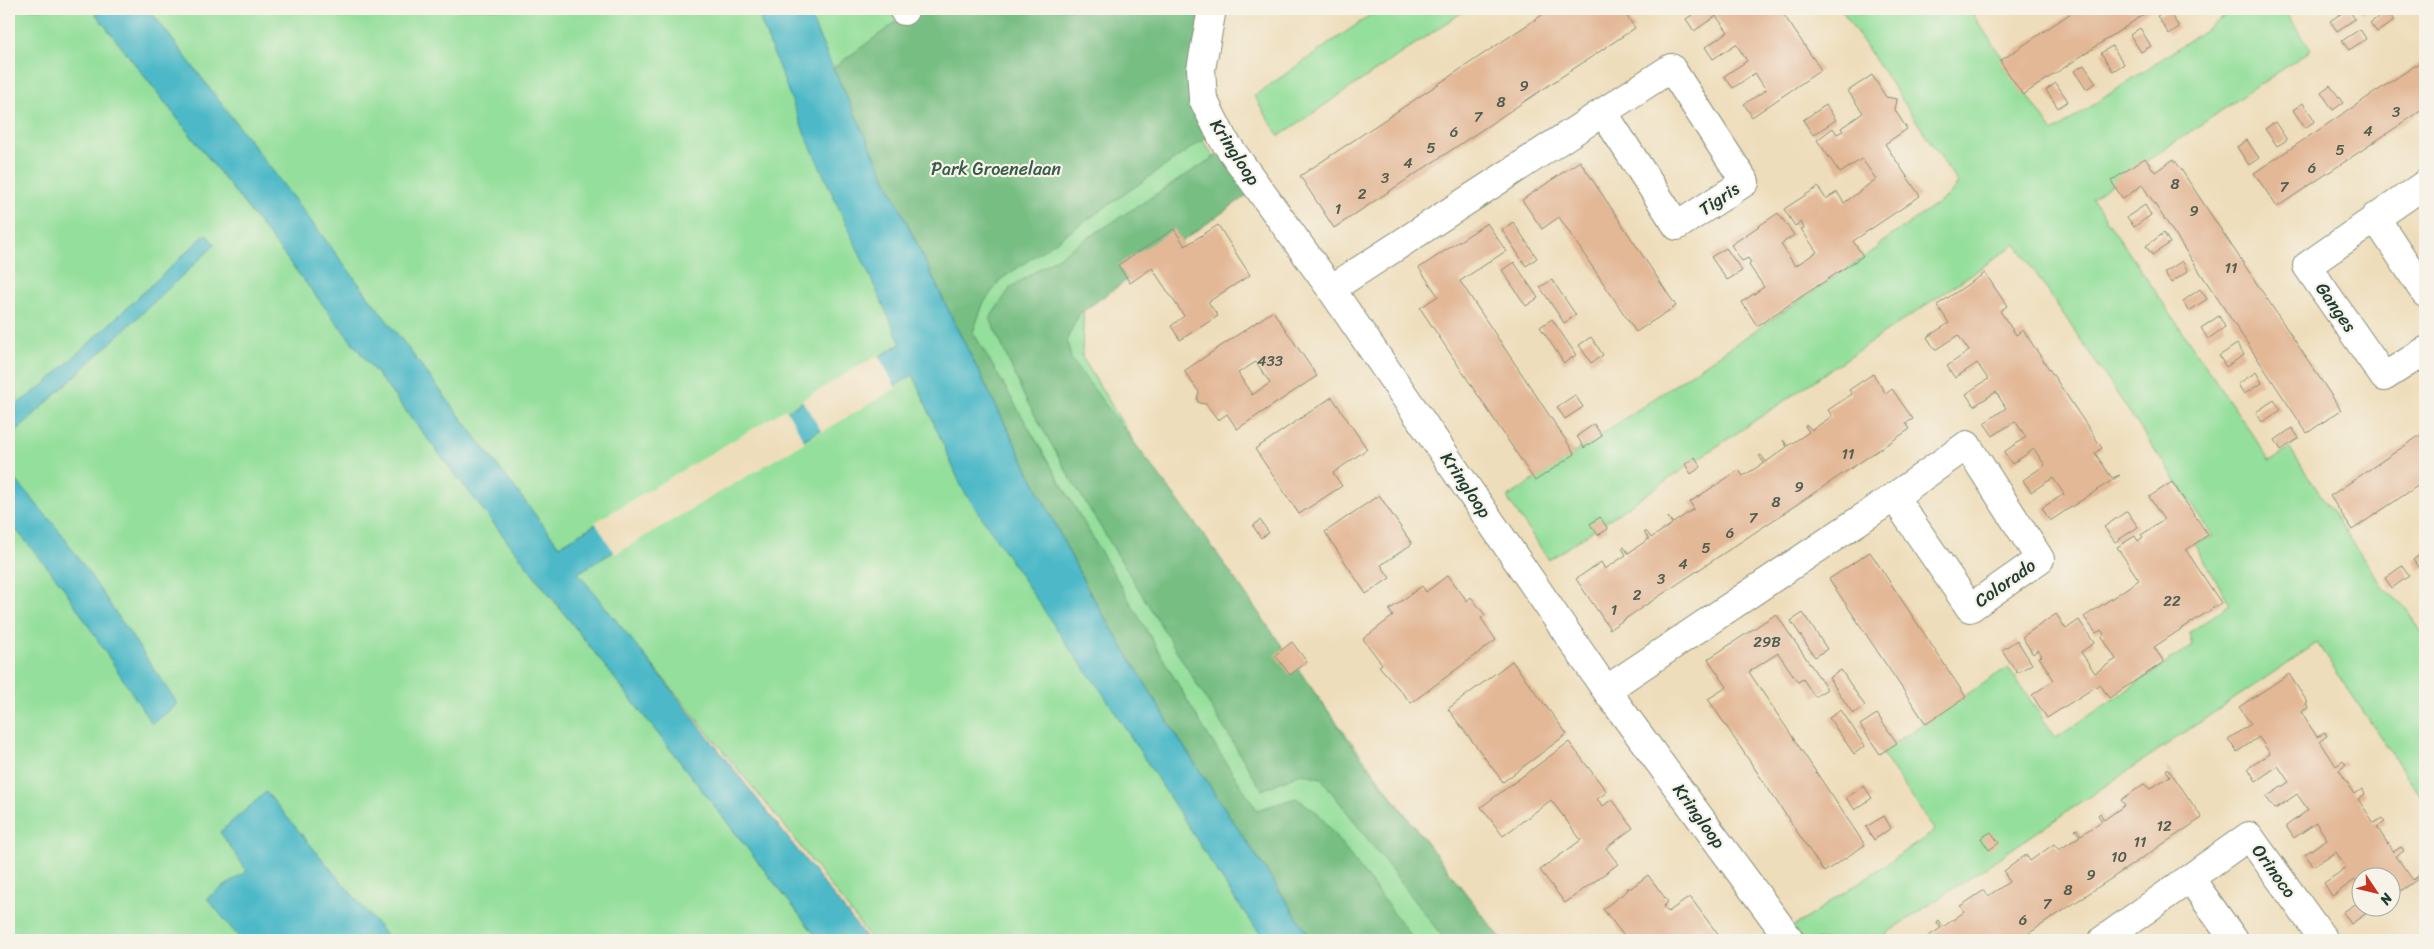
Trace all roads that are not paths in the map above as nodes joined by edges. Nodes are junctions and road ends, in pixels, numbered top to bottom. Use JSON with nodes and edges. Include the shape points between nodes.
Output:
{"nodes":[{"id":1,"x":1212,"y":9,"type":"edge"},
{"id":2,"x":1603,"y":112,"type":"junction"},
{"id":3,"x":2425,"y":184,"type":"edge"},
{"id":4,"x":2375,"y":218,"type":"junction"},
{"id":5,"x":1331,"y":289,"type":"junction"},
{"id":6,"x":2425,"y":293,"type":"edge"},
{"id":7,"x":2425,"y":351,"type":"edge"},
{"id":8,"x":1894,"y":497,"type":"junction"},
{"id":9,"x":1606,"y":690,"type":"junction"},
{"id":10,"x":2190,"y":878,"type":"junction"},
{"id":11,"x":1790,"y":940,"type":"edge"},
{"id":12,"x":2103,"y":940,"type":"edge"},
{"id":13,"x":2234,"y":940,"type":"edge"},
{"id":14,"x":2324,"y":940,"type":"edge"}],
"edges":[{"from":1,"to":5,"type":"street","name":"Kringloop","via":[[1201,69],[1203,99],[1223,139]]},
{"from":2,"to":2,"type":"street","name":"Tigris","via":[[1671,68],[1745,182],[1677,226]]},
{"from":2,"to":5,"type":"street","name":"Tigris"},
{"from":3,"to":4,"type":"street","name":"Ganges"},
{"from":4,"to":6,"type":"street"},
{"from":4,"to":7,"type":"street","name":"Ganges","via":[[2307,266],[2384,377]]},
{"from":5,"to":9,"type":"street","name":"Kringloop"},
{"from":8,"to":8,"type":"street","name":"Colorado","via":[[1967,445],[2040,559],[1970,608]]},
{"from":8,"to":9,"type":"street","name":"Colorado"},
{"from":9,"to":11,"type":"street","name":"Kringloop"},
{"from":10,"to":12,"type":"street","name":"Orinoco"},
{"from":10,"to":13,"type":"street"},
{"from":10,"to":14,"type":"street","name":"Orinoco","via":[[2249,836]]}]}
